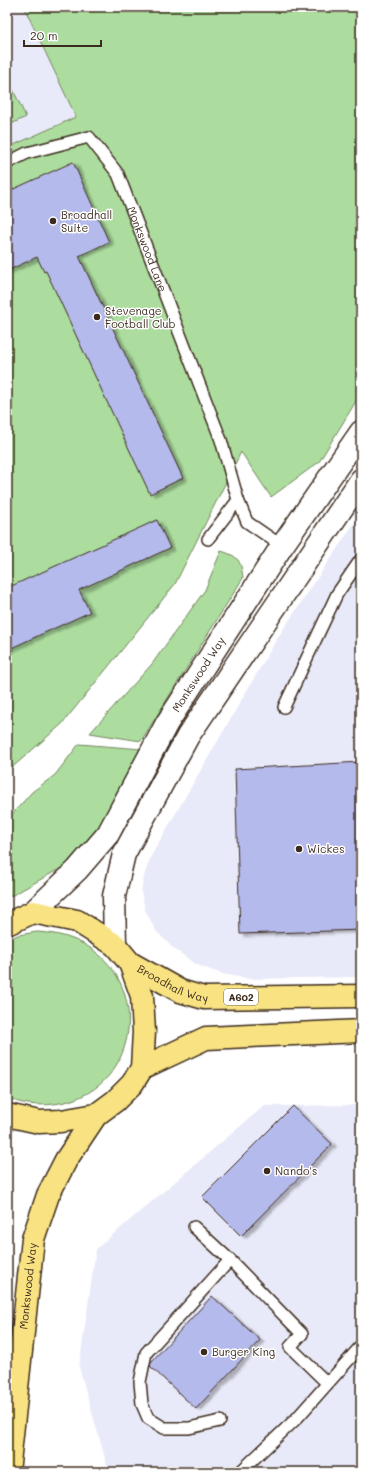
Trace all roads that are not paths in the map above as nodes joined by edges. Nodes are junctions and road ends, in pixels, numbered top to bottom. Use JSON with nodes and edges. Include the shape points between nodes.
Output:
{"nodes":[{"id":1,"x":7,"y":162,"type":"edge"},
{"id":2,"x":361,"y":432,"type":"edge"},
{"id":3,"x":361,"y":480,"type":"edge"},
{"id":4,"x":238,"y":500,"type":"junction"},
{"id":5,"x":208,"y":539,"type":"dead end"},
{"id":6,"x":282,"y":546,"type":"junction"},
{"id":7,"x":361,"y":559,"type":"edge"},
{"id":8,"x":284,"y":707,"type":"dead end"},
{"id":9,"x":33,"y":912,"type":"junction"},
{"id":10,"x":7,"y":924,"type":"edge"},
{"id":11,"x":115,"y":946,"type":"junction"},
{"id":12,"x":130,"y":963,"type":"junction"},
{"id":13,"x":361,"y":996,"type":"edge"},
{"id":14,"x":361,"y":1031,"type":"edge"},
{"id":15,"x":142,"y":1068,"type":"junction"},
{"id":16,"x":7,"y":1115,"type":"edge"},
{"id":17,"x":96,"y":1115,"type":"junction"},
{"id":18,"x":194,"y":1227,"type":"dead end"},
{"id":19,"x":230,"y":1260,"type":"junction"},
{"id":20,"x":361,"y":1347,"type":"edge"},
{"id":21,"x":327,"y":1383,"type":"junction"},
{"id":22,"x":220,"y":1421,"type":"dead end"},
{"id":23,"x":12,"y":1468,"type":"edge"},
{"id":24,"x":240,"y":1472,"type":"edge"}],
"edges":[{"from":1,"to":4,"type":"lane","name":"Monkswood Lane","via":[[27,153],[89,137],[118,174],[221,440]]},
{"from":2,"to":6,"type":"main road","name":"Monkswood Way"},
{"from":3,"to":11,"type":"main road","via":[[188,736],[124,854],[114,896]]},
{"from":4,"to":5,"type":"lane"},
{"from":4,"to":6,"type":"lane","name":"Monkswood Lane","via":[[247,522]]},
{"from":6,"to":9,"type":"main road","name":"Monkswood Way","via":[[167,723],[108,834],[77,870]]},
{"from":7,"to":8,"type":"lane","via":[[337,594]]},
{"from":9,"to":10,"type":"main road"},
{"from":9,"to":11,"type":"main road","via":[[77,921]]},
{"from":11,"to":12,"type":"main road"},
{"from":12,"to":13,"type":"main road","name":"Broadhall Way","number":"A602","via":[[180,991],[204,998]]},
{"from":12,"to":15,"type":"main road","via":[[142,996]]},
{"from":14,"to":15,"type":"main road","via":[[206,1038]]},
{"from":15,"to":17,"type":"main road","via":[[132,1084]]},
{"from":16,"to":17,"type":"main road","via":[[39,1122]]},
{"from":17,"to":23,"type":"main road","name":"Monkswood Way","via":[[66,1160],[48,1195],[33,1239]]},
{"from":18,"to":19,"type":"lane"},
{"from":19,"to":21,"type":"lane","via":[[302,1334],[290,1348]]},
{"from":19,"to":22,"type":"lane","via":[[146,1352],[140,1382],[142,1404],[148,1418],[164,1428],[189,1428]]},
{"from":20,"to":21,"type":"lane"},
{"from":21,"to":24,"type":"lane","via":[[297,1418]]}]}
